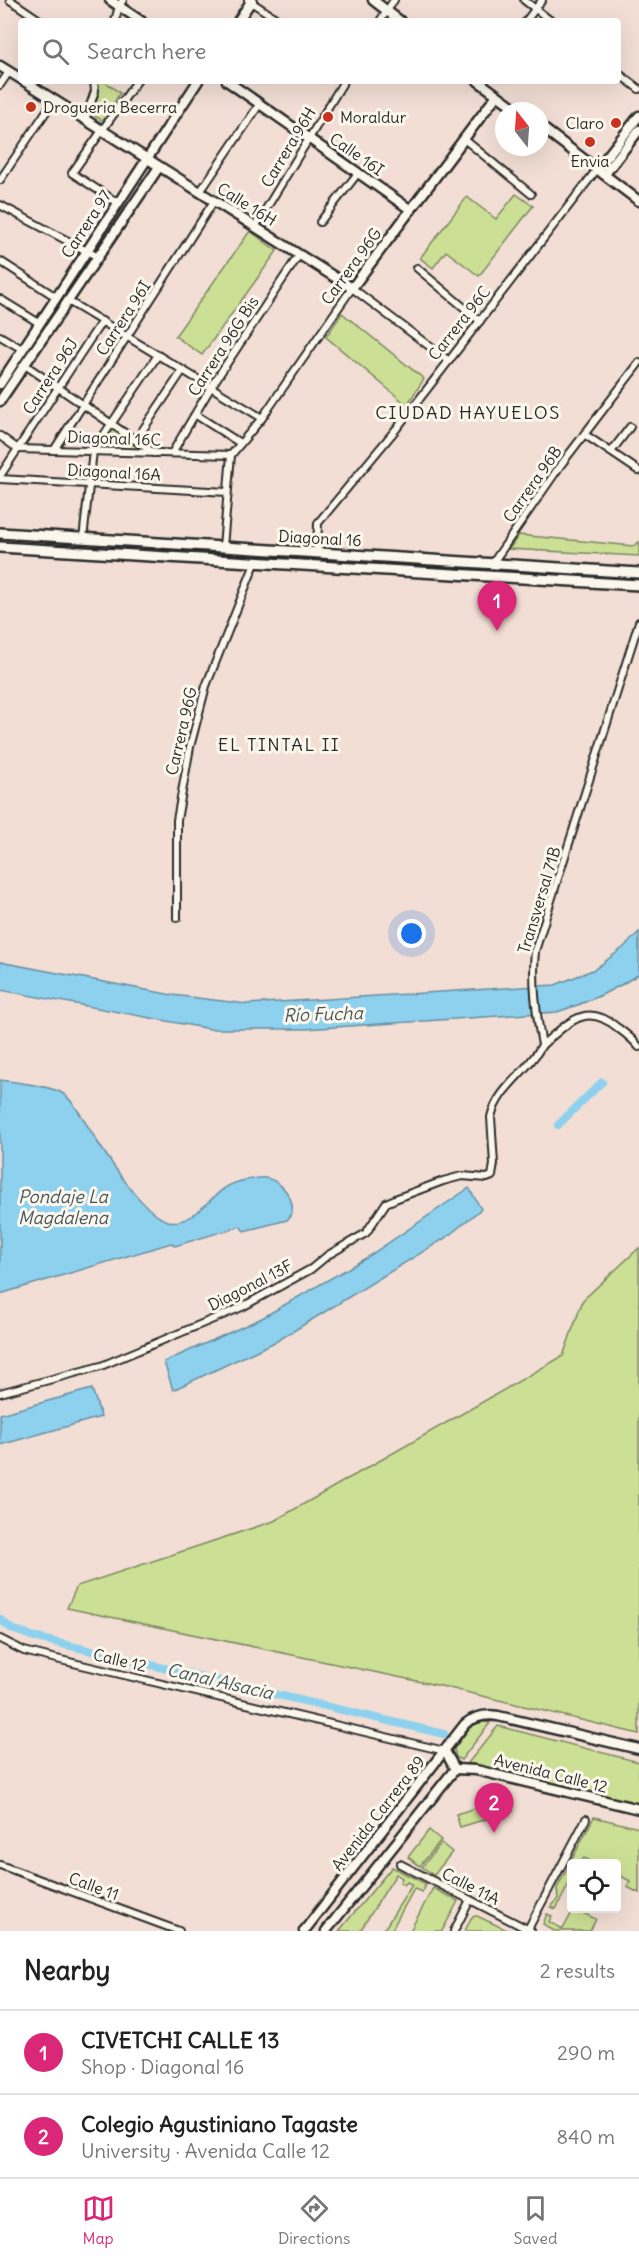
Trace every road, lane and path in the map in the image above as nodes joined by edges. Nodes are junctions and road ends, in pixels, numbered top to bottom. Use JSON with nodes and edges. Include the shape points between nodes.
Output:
{"nodes":[{"id":1,"x":10,"y":0,"type":"edge"},
{"id":2,"x":110,"y":0,"type":"edge"},
{"id":3,"x":373,"y":0,"type":"edge"},
{"id":4,"x":394,"y":0,"type":"edge"},
{"id":5,"x":524,"y":0,"type":"edge"},
{"id":6,"x":542,"y":0,"type":"edge"},
{"id":7,"x":250,"y":1,"type":"edge"},
{"id":8,"x":121,"y":3,"type":"edge"},
{"id":9,"x":535,"y":9,"type":"junction"},
{"id":10,"x":387,"y":11,"type":"junction"},
{"id":11,"x":37,"y":18,"type":"edge"},
{"id":12,"x":116,"y":18,"type":"edge"},
{"id":13,"x":138,"y":18,"type":"edge"},
{"id":14,"x":240,"y":18,"type":"edge"},
{"id":15,"x":275,"y":18,"type":"edge"},
{"id":16,"x":382,"y":18,"type":"edge"},
{"id":17,"x":396,"y":18,"type":"edge"},
{"id":18,"x":528,"y":18,"type":"edge"},
{"id":19,"x":547,"y":18,"type":"edge"},
{"id":20,"x":0,"y":66,"type":"edge"},
{"id":21,"x":9,"y":72,"type":"junction"},
{"id":22,"x":621,"y":75,"type":"edge"},
{"id":23,"x":18,"y":78,"type":"edge"},
{"id":24,"x":28,"y":84,"type":"edge"},
{"id":25,"x":94,"y":84,"type":"edge"},
{"id":26,"x":135,"y":84,"type":"edge"},
{"id":27,"x":196,"y":84,"type":"edge"},
{"id":28,"x":231,"y":84,"type":"edge"},
{"id":29,"x":342,"y":84,"type":"edge"},
{"id":30,"x":483,"y":84,"type":"edge"},
{"id":31,"x":0,"y":85,"type":"edge"},
{"id":32,"x":639,"y":89,"type":"edge"},
{"id":33,"x":497,"y":95,"type":"junction"},
{"id":34,"x":54,"y":100,"type":"junction"},
{"id":35,"x":507,"y":102,"type":"edge"},
{"id":36,"x":260,"y":105,"type":"junction"},
{"id":37,"x":639,"y":116,"type":"edge"},
{"id":38,"x":85,"y":120,"type":"junction"},
{"id":39,"x":102,"y":130,"type":"junction"},
{"id":40,"x":639,"y":130,"type":"edge"},
{"id":41,"x":549,"y":133,"type":"edge"},
{"id":42,"x":309,"y":139,"type":"junction"},
{"id":43,"x":464,"y":139,"type":"junction"},
{"id":44,"x":147,"y":159,"type":"junction"},
{"id":45,"x":159,"y":166,"type":"junction"},
{"id":46,"x":602,"y":171,"type":"junction"},
{"id":47,"x":358,"y":173,"type":"junction"},
{"id":48,"x":0,"y":180,"type":"edge"},
{"id":49,"x":200,"y":192,"type":"junction"},
{"id":50,"x":531,"y":194,"type":"dead end"},
{"id":51,"x":214,"y":201,"type":"junction"},
{"id":52,"x":639,"y":201,"type":"edge"},
{"id":53,"x":118,"y":203,"type":"junction"},
{"id":54,"x":0,"y":205,"type":"edge"},
{"id":55,"x":411,"y":210,"type":"junction"},
{"id":56,"x":320,"y":222,"type":"dead end"},
{"id":57,"x":255,"y":227,"type":"junction"},
{"id":58,"x":86,"y":251,"type":"junction"},
{"id":59,"x":299,"y":255,"type":"junction"},
{"id":60,"x":98,"y":258,"type":"junction"},
{"id":61,"x":0,"y":261,"type":"edge"},
{"id":62,"x":417,"y":268,"type":"dead end"},
{"id":63,"x":352,"y":288,"type":"junction"},
{"id":64,"x":56,"y":297,"type":"junction"},
{"id":65,"x":0,"y":299,"type":"edge"},
{"id":66,"x":68,"y":301,"type":"junction"},
{"id":67,"x":102,"y":321,"type":"junction"},
{"id":68,"x":480,"y":321,"type":"junction"},
{"id":69,"x":39,"y":323,"type":"junction"},
{"id":70,"x":0,"y":336,"type":"edge"},
{"id":71,"x":127,"y":336,"type":"junction"},
{"id":72,"x":22,"y":349,"type":"junction"},
{"id":73,"x":158,"y":355,"type":"junction"},
{"id":74,"x":449,"y":361,"type":"junction"},
{"id":75,"x":639,"y":363,"type":"edge"},
{"id":76,"x":25,"y":365,"type":"junction"},
{"id":77,"x":183,"y":370,"type":"junction"},
{"id":78,"x":1,"y":379,"type":"edge"},
{"id":79,"x":211,"y":387,"type":"junction"},
{"id":80,"x":58,"y":388,"type":"junction"},
{"id":81,"x":0,"y":401,"type":"edge"},
{"id":82,"x":83,"y":405,"type":"junction"},
{"id":83,"x":195,"y":415,"type":"junction"},
{"id":84,"x":262,"y":418,"type":"junction"},
{"id":85,"x":112,"y":424,"type":"junction"},
{"id":86,"x":630,"y":428,"type":"dead end"},
{"id":87,"x":584,"y":434,"type":"junction"},
{"id":88,"x":0,"y":436,"type":"edge"},
{"id":89,"x":136,"y":440,"type":"junction"},
{"id":90,"x":240,"y":444,"type":"junction"},
{"id":91,"x":18,"y":449,"type":"junction"},
{"id":92,"x":54,"y":450,"type":"junction"},
{"id":93,"x":93,"y":451,"type":"junction"},
{"id":94,"x":611,"y":452,"type":"junction"},
{"id":95,"x":154,"y":453,"type":"junction"},
{"id":96,"x":172,"y":453,"type":"junction"},
{"id":97,"x":231,"y":455,"type":"junction"},
{"id":98,"x":639,"y":471,"type":"edge"},
{"id":99,"x":0,"y":478,"type":"edge"},
{"id":100,"x":90,"y":484,"type":"junction"},
{"id":101,"x":227,"y":492,"type":"junction"},
{"id":102,"x":0,"y":533,"type":"edge"},
{"id":103,"x":83,"y":539,"type":"junction"},
{"id":104,"x":0,"y":547,"type":"edge"},
{"id":105,"x":223,"y":547,"type":"junction"},
{"id":106,"x":317,"y":553,"type":"junction"},
{"id":107,"x":256,"y":561,"type":"junction"},
{"id":108,"x":492,"y":564,"type":"junction"},
{"id":109,"x":639,"y":573,"type":"edge"},
{"id":110,"x":639,"y":585,"type":"edge"},
{"id":111,"x":639,"y":622,"type":"edge"},
{"id":112,"x":177,"y":918,"type":"dead end"},
{"id":113,"x":543,"y":1045,"type":"junction"},
{"id":114,"x":639,"y":1047,"type":"edge"},
{"id":115,"x":0,"y":1393,"type":"edge"},
{"id":116,"x":0,"y":1640,"type":"edge"},
{"id":117,"x":639,"y":1749,"type":"edge"},
{"id":118,"x":445,"y":1751,"type":"junction"},
{"id":119,"x":455,"y":1769,"type":"junction"},
{"id":120,"x":639,"y":1809,"type":"edge"},
{"id":121,"x":586,"y":1819,"type":"dead end"},
{"id":122,"x":400,"y":1864,"type":"dead end"},
{"id":123,"x":0,"y":1865,"type":"edge"},
{"id":124,"x":470,"y":1900,"type":"junction"},
{"id":125,"x":327,"y":1930,"type":"edge"},
{"id":126,"x":529,"y":1930,"type":"edge"},
{"id":127,"x":179,"y":1931,"type":"edge"},
{"id":128,"x":304,"y":1931,"type":"edge"},
{"id":129,"x":454,"y":1931,"type":"edge"}],
"edges":[{"from":1,"to":11,"type":"street"},
{"from":2,"to":8,"type":"street"},
{"from":3,"to":10,"type":"street"},
{"from":4,"to":10,"type":"street"},
{"from":5,"to":9,"type":"street"},
{"from":6,"to":9,"type":"street"},
{"from":7,"to":14,"type":"street"},
{"from":7,"to":15,"type":"street"},
{"from":8,"to":12,"type":"street"},
{"from":8,"to":13,"type":"street"},
{"from":9,"to":18,"type":"street"},
{"from":9,"to":19,"type":"street"},
{"from":10,"to":16,"type":"street"},
{"from":10,"to":17,"type":"street"},
{"from":20,"to":21,"type":"street","name":"Calle 16H"},
{"from":21,"to":23,"type":"street","name":"Calle 16H"},
{"from":21,"to":31,"type":"street"},
{"from":22,"to":32,"type":"street"},
{"from":24,"to":34,"type":"street","name":"Calle 16H"},
{"from":25,"to":38,"type":"street"},
{"from":26,"to":39,"type":"street"},
{"from":27,"to":44,"type":"street","name":"Carrera 97"},
{"from":28,"to":36,"type":"street","name":"Calle 16I"},
{"from":29,"to":42,"type":"street","name":"Carrera 96H"},
{"from":30,"to":33,"type":"street"},
{"from":33,"to":35,"type":"street"},
{"from":33,"to":43,"type":"street","name":"Carrera 96G"},
{"from":34,"to":38,"type":"street","name":"Calle 16H"},
{"from":34,"to":48,"type":"street"},
{"from":36,"to":42,"type":"street","name":"Calle 16I"},
{"from":36,"to":49,"type":"street"},
{"from":37,"to":46,"type":"street","name":"Carrera 96C"},
{"from":38,"to":39,"type":"street","name":"Calle 16H"},
{"from":39,"to":44,"type":"street","name":"Calle 16H"},
{"from":39,"to":53,"type":"street","via":[[72,173]]},
{"from":40,"to":46,"type":"street","name":"Carrera 96C"},
{"from":41,"to":46,"type":"street"},
{"from":42,"to":47,"type":"street","name":"Calle 16I"},
{"from":42,"to":57,"type":"street","name":"Carrera 96H"},
{"from":43,"to":50,"type":"street"},
{"from":43,"to":55,"type":"street","name":"Carrera 96G"},
{"from":44,"to":45,"type":"street","name":"Calle 16H"},
{"from":44,"to":53,"type":"street","name":"Carrera 97"},
{"from":45,"to":49,"type":"street","name":"Calle 16H"},
{"from":45,"to":60,"type":"street","name":"Carrera 97"},
{"from":46,"to":52,"type":"street"},
{"from":46,"to":68,"type":"street","name":"Carrera 96C"},
{"from":47,"to":55,"type":"street","name":"Calle 16I"},
{"from":47,"to":56,"type":"street"},
{"from":49,"to":51,"type":"street","name":"Calle 16H"},
{"from":51,"to":57,"type":"street","name":"Calle 16H"},
{"from":51,"to":71,"type":"street","name":"Carrera 96I"},
{"from":53,"to":58,"type":"street","name":"Carrera 97"},
{"from":54,"to":58,"type":"street"},
{"from":55,"to":63,"type":"street","name":"Carrera 96G"},
{"from":57,"to":59,"type":"street","name":"Calle 16H"},
{"from":58,"to":60,"type":"street"},
{"from":58,"to":64,"type":"street","name":"Carrera 97"},
{"from":59,"to":63,"type":"street","name":"Calle 16H"},
{"from":59,"to":79,"type":"street","name":"Carrera 96G Bis"},
{"from":60,"to":66,"type":"street","name":"Carrera 97"},
{"from":61,"to":64,"type":"street"},
{"from":62,"to":68,"type":"street"},
{"from":63,"to":74,"type":"street","name":"Calle 16H"},
{"from":63,"to":84,"type":"street","name":"Carrera 96G"},
{"from":64,"to":69,"type":"street","name":"Carrera 97"},
{"from":65,"to":69,"type":"street"},
{"from":66,"to":67,"type":"street"},
{"from":66,"to":76,"type":"street","name":"Carrera 97"},
{"from":67,"to":71,"type":"street"},
{"from":67,"to":80,"type":"street","name":"Carrera 96J"},
{"from":68,"to":74,"type":"street","name":"Carrera 96C"},
{"from":69,"to":72,"type":"street","name":"Carrera 97"},
{"from":70,"to":72,"type":"street"},
{"from":71,"to":73,"type":"street"},
{"from":71,"to":82,"type":"street","name":"Carrera 96I"},
{"from":72,"to":78,"type":"street","name":"Carrera 97"},
{"from":73,"to":77,"type":"street"},
{"from":73,"to":85,"type":"street"},
{"from":74,"to":106,"type":"street","name":"Carrera 96C","via":[[318,523]]},
{"from":75,"to":87,"type":"street","name":"Carrera 96B"},
{"from":76,"to":80,"type":"street"},
{"from":76,"to":81,"type":"street","name":"Carrera 97"},
{"from":77,"to":79,"type":"street"},
{"from":77,"to":89,"type":"street"},
{"from":79,"to":83,"type":"street","name":"Carrera 96G Bis"},
{"from":79,"to":84,"type":"street"},
{"from":80,"to":82,"type":"street"},
{"from":80,"to":91,"type":"street","name":"Carrera 96J"},
{"from":82,"to":85,"type":"street"},
{"from":82,"to":92,"type":"street","name":"Carrera 96I"},
{"from":83,"to":90,"type":"street"},
{"from":83,"to":96,"type":"street","name":"Carrera 96G Bis"},
{"from":84,"to":90,"type":"street","name":"Carrera 96G"},
{"from":85,"to":89,"type":"street"},
{"from":85,"to":93,"type":"street"},
{"from":86,"to":94,"type":"street"},
{"from":87,"to":94,"type":"street"},
{"from":87,"to":108,"type":"street","name":"Carrera 96B"},
{"from":88,"to":91,"type":"street"},
{"from":89,"to":95,"type":"street"},
{"from":90,"to":97,"type":"street","name":"Carrera 96G"},
{"from":91,"to":92,"type":"street","name":"Diagonal 16C"},
{"from":91,"to":99,"type":"street","name":"Carrera 96J"},
{"from":92,"to":93,"type":"street","name":"Diagonal 16C"},
{"from":93,"to":95,"type":"street","name":"Diagonal 16C"},
{"from":93,"to":100,"type":"street"},
{"from":94,"to":98,"type":"street"},
{"from":95,"to":96,"type":"street","name":"Diagonal 16C"},
{"from":96,"to":97,"type":"street","name":"Diagonal 16C"},
{"from":97,"to":101,"type":"street"},
{"from":99,"to":100,"type":"street","name":"Diagonal 16A"},
{"from":100,"to":101,"type":"street","name":"Diagonal 16A"},
{"from":100,"to":103,"type":"street"},
{"from":101,"to":105,"type":"street"},
{"from":102,"to":103,"type":"main road","name":"Diagonal 16"},
{"from":103,"to":105,"type":"main road","name":"Diagonal 16"},
{"from":104,"to":107,"type":"main road","name":"Diagonal 16"},
{"from":105,"to":106,"type":"main road","name":"Diagonal 16"},
{"from":106,"to":108,"type":"main road","name":"Diagonal 16"},
{"from":107,"to":110,"type":"main road","name":"Diagonal 16"},
{"from":107,"to":112,"type":"street","name":"Carrera 96G","via":[[206,686],[190,747],[177,820]]},
{"from":108,"to":109,"type":"main road","name":"Diagonal 16"},
{"from":111,"to":113,"type":"street","name":"Transversal 71B","via":[[535,951],[533,970]]},
{"from":113,"to":114,"type":"street","via":[[574,1020],[589,1014],[602,1016]]},
{"from":113,"to":115,"type":"street","name":"Diagonal 13F","via":[[493,1110],[492,1176],[462,1176],[395,1198],[386,1203],[366,1233],[242,1307],[101,1366]]},
{"from":116,"to":118,"type":"street","name":"Calle 12","via":[[48,1657]]},
{"from":117,"to":118,"type":"street","name":"Avenida Carrera 89","via":[[498,1716],[478,1716],[465,1724]]},
{"from":118,"to":119,"type":"street"},
{"from":118,"to":128,"type":"street","name":"Avenida Carrera 89"},
{"from":119,"to":120,"type":"street","name":"Avenida Calle 12","via":[[476,1770]]},
{"from":119,"to":125,"type":"street","name":"Avenida Carrera 89"},
{"from":121,"to":126,"type":"street"},
{"from":122,"to":124,"type":"street","name":"Calle 11A"},
{"from":123,"to":127,"type":"street","name":"Calle 11"},
{"from":124,"to":126,"type":"street","name":"Calle 11A"},
{"from":124,"to":129,"type":"street"}]}
